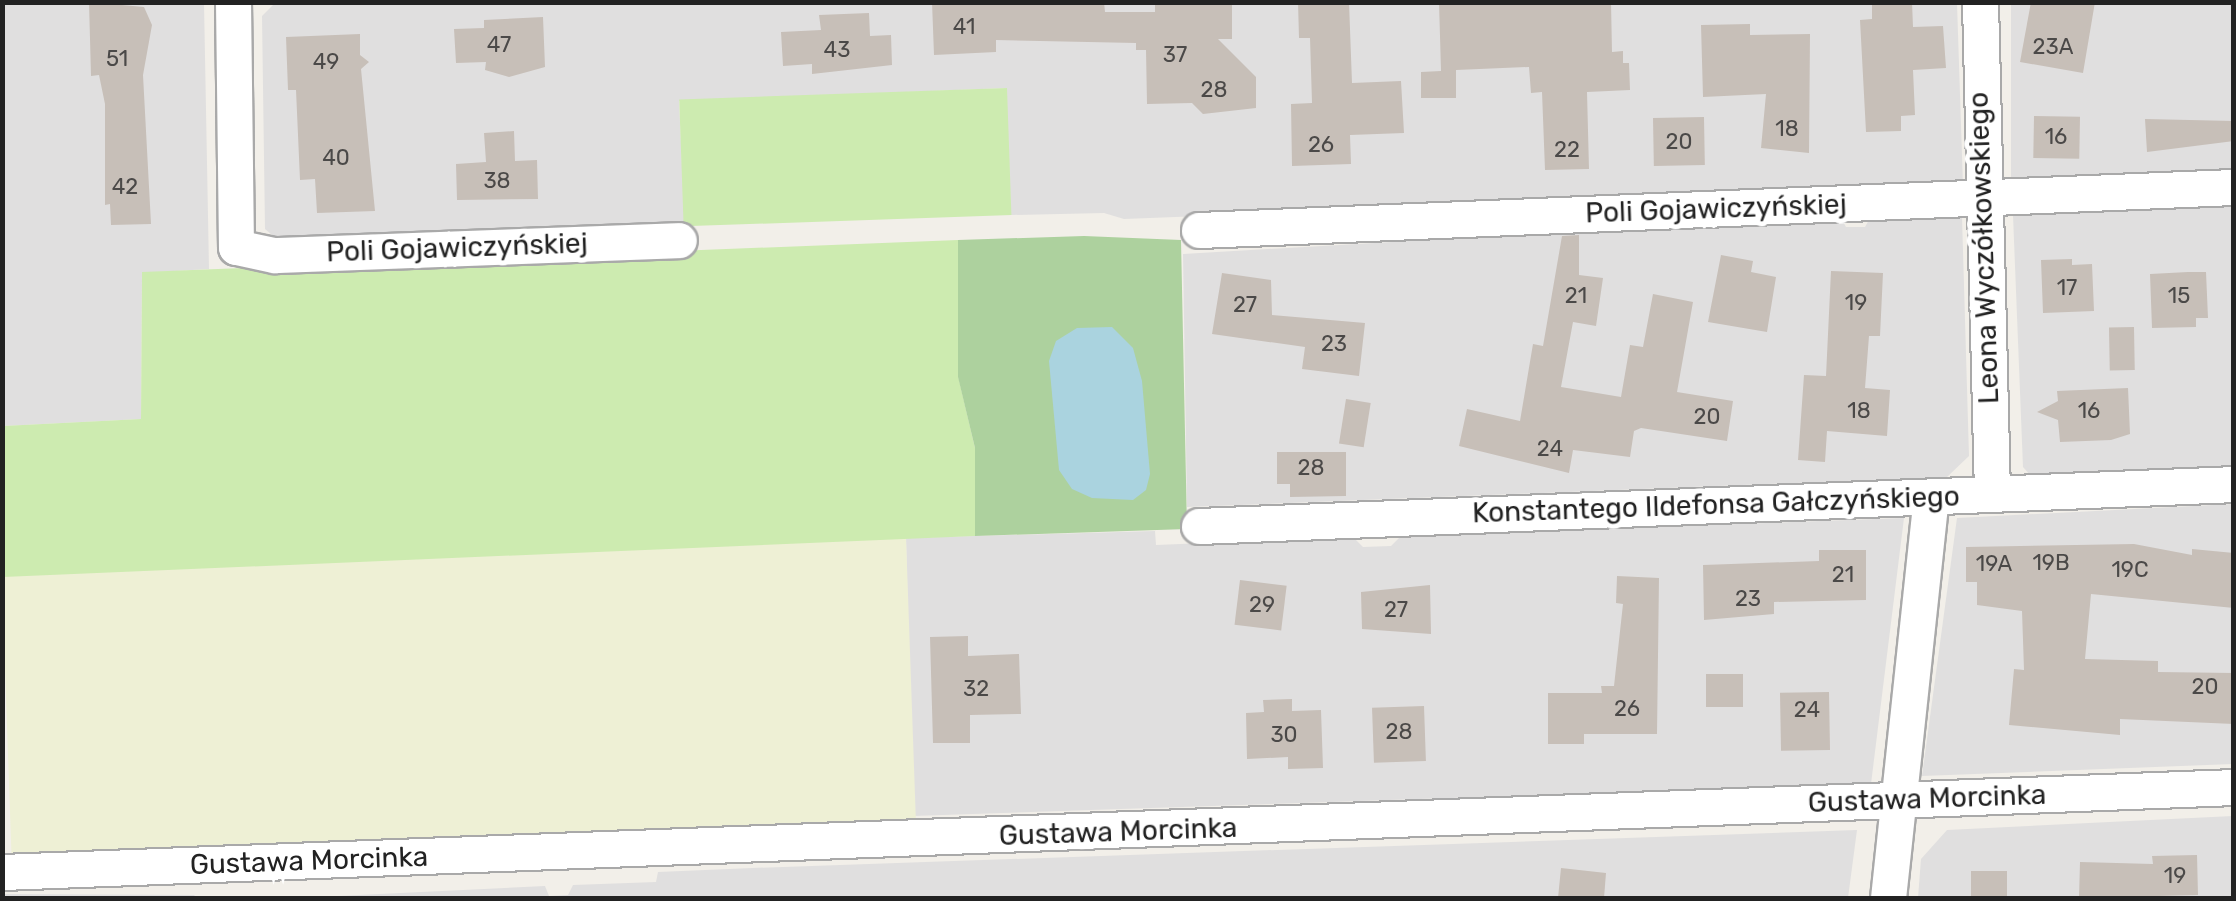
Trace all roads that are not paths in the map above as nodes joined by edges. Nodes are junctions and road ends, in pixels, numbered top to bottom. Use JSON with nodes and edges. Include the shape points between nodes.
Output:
{"nodes":[{"id":1,"x":233,"y":2,"type":"edge"},
{"id":2,"x":1980,"y":2,"type":"edge"},
{"id":3,"x":2234,"y":188,"type":"edge"},
{"id":4,"x":1981,"y":198,"type":"junction"},
{"id":5,"x":1199,"y":230,"type":"dead end"},
{"id":6,"x":680,"y":240,"type":"dead end"},
{"id":7,"x":2234,"y":484,"type":"edge"},
{"id":8,"x":1992,"y":493,"type":"junction"},
{"id":9,"x":1931,"y":497,"type":"junction"},
{"id":10,"x":1199,"y":526,"type":"dead end"},
{"id":11,"x":2234,"y":788,"type":"edge"},
{"id":12,"x":1894,"y":799,"type":"junction"},
{"id":13,"x":2,"y":872,"type":"edge"},
{"id":14,"x":1888,"y":898,"type":"edge"}],
"edges":[{"from":1,"to":6,"type":"street","name":"Poli Gojawiczyńskiej","via":[[236,248],[274,255]]},
{"from":2,"to":4,"type":"street","name":"Leona Wyczółkowskiego"},
{"from":3,"to":4,"type":"street","name":"Poli Gojawiczyńskiej"},
{"from":4,"to":5,"type":"street","name":"Poli Gojawiczyńskiej"},
{"from":4,"to":8,"type":"street","name":"Leona Wyczółkowskiego"},
{"from":7,"to":8,"type":"street","name":"Konstantego Ildefonsa Gałczyńskiego"},
{"from":8,"to":9,"type":"street","name":"Konstantego Ildefonsa Gałczyńskiego"},
{"from":9,"to":10,"type":"street","name":"Konstantego Ildefonsa Gałczyńskiego"},
{"from":9,"to":12,"type":"street"},
{"from":11,"to":12,"type":"street","name":"Gustawa Morcinka"},
{"from":12,"to":13,"type":"street","name":"Gustawa Morcinka"},
{"from":12,"to":14,"type":"street"}]}
